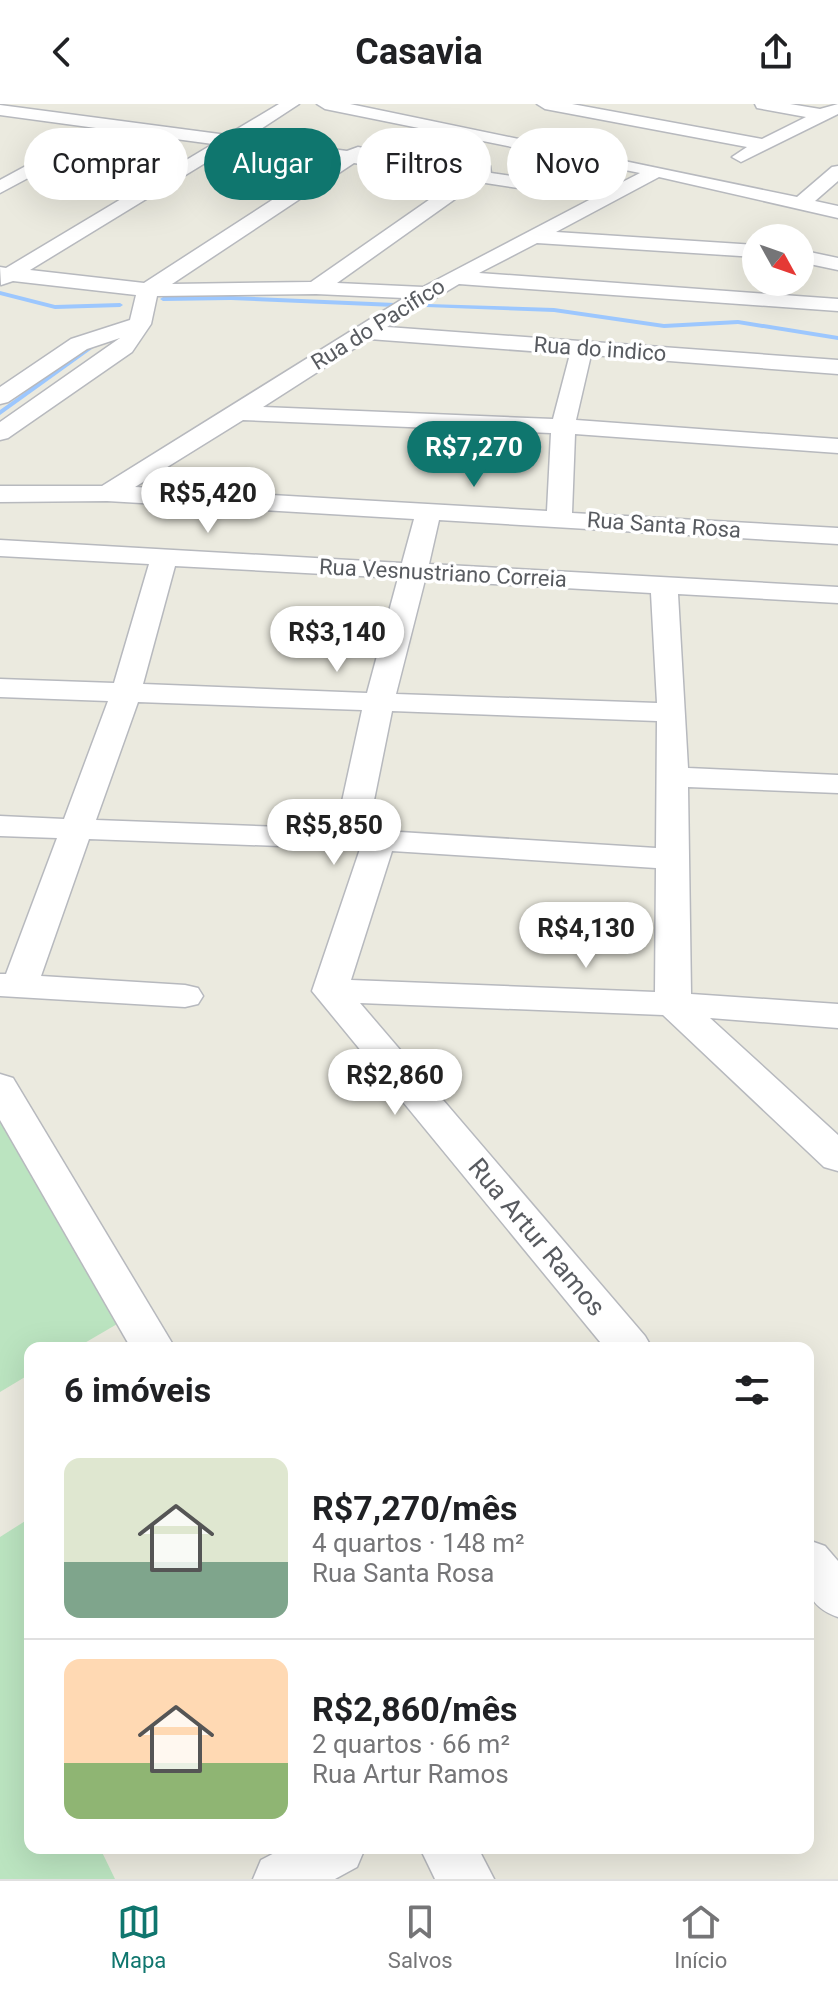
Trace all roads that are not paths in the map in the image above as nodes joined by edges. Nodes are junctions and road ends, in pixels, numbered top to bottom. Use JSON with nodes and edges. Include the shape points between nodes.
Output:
{"nodes":[{"id":1,"x":291,"y":104,"type":"edge"},
{"id":2,"x":325,"y":104,"type":"edge"},
{"id":3,"x":545,"y":104,"type":"edge"},
{"id":4,"x":763,"y":104,"type":"edge"},
{"id":5,"x":1,"y":111,"type":"edge"},
{"id":6,"x":823,"y":115,"type":"edge"},
{"id":7,"x":411,"y":121,"type":"junction"},
{"id":8,"x":114,"y":125,"type":"junction"},
{"id":9,"x":251,"y":128,"type":"edge"},
{"id":10,"x":838,"y":129,"type":"edge"},
{"id":11,"x":204,"y":137,"type":"edge"},
{"id":12,"x":507,"y":140,"type":"edge"},
{"id":13,"x":764,"y":145,"type":"junction"},
{"id":14,"x":204,"y":156,"type":"edge"},
{"id":15,"x":341,"y":156,"type":"edge"},
{"id":16,"x":351,"y":157,"type":"junction"},
{"id":17,"x":357,"y":158,"type":"edge"},
{"id":18,"x":628,"y":165,"type":"edge"},
{"id":19,"x":657,"y":171,"type":"junction"},
{"id":20,"x":838,"y":171,"type":"edge"},
{"id":21,"x":697,"y":180,"type":"junction"},
{"id":22,"x":628,"y":186,"type":"edge"},
{"id":23,"x":0,"y":187,"type":"edge"},
{"id":24,"x":441,"y":200,"type":"edge"},
{"id":25,"x":603,"y":200,"type":"edge"},
{"id":26,"x":802,"y":203,"type":"junction"},
{"id":27,"x":838,"y":212,"type":"edge"},
{"id":28,"x":537,"y":237,"type":"junction"},
{"id":29,"x":742,"y":250,"type":"edge"},
{"id":30,"x":814,"y":259,"type":"edge"},
{"id":31,"x":838,"y":264,"type":"edge"},
{"id":32,"x":3,"y":275,"type":"edge"},
{"id":33,"x":453,"y":278,"type":"junction"},
{"id":34,"x":316,"y":288,"type":"junction"},
{"id":35,"x":148,"y":290,"type":"junction"},
{"id":36,"x":427,"y":293,"type":"junction"},
{"id":37,"x":838,"y":305,"type":"edge"},
{"id":38,"x":140,"y":324,"type":"junction"},
{"id":39,"x":361,"y":332,"type":"junction"},
{"id":40,"x":582,"y":348,"type":"junction"},
{"id":41,"x":838,"y":367,"type":"edge"},
{"id":42,"x":0,"y":397,"type":"edge"},
{"id":43,"x":237,"y":413,"type":"junction"},
{"id":44,"x":563,"y":426,"type":"junction"},
{"id":45,"x":0,"y":433,"type":"edge"},
{"id":46,"x":838,"y":446,"type":"edge"},
{"id":47,"x":107,"y":493,"type":"junction"},
{"id":48,"x":8,"y":494,"type":"edge"},
{"id":49,"x":429,"y":511,"type":"junction"},
{"id":50,"x":559,"y":518,"type":"junction"},
{"id":51,"x":0,"y":519,"type":"edge"},
{"id":52,"x":838,"y":536,"type":"edge"},
{"id":53,"x":0,"y":548,"type":"edge"},
{"id":54,"x":164,"y":558,"type":"junction"},
{"id":55,"x":413,"y":571,"type":"junction"},
{"id":56,"x":664,"y":586,"type":"junction"},
{"id":57,"x":838,"y":595,"type":"edge"},
{"id":58,"x":0,"y":688,"type":"edge"},
{"id":59,"x":126,"y":693,"type":"junction"},
{"id":60,"x":379,"y":703,"type":"junction"},
{"id":61,"x":672,"y":713,"type":"junction"},
{"id":62,"x":673,"y":777,"type":"junction"},
{"id":63,"x":838,"y":784,"type":"edge"},
{"id":64,"x":0,"y":826,"type":"edge"},
{"id":65,"x":76,"y":831,"type":"junction"},
{"id":66,"x":365,"y":840,"type":"junction"},
{"id":67,"x":672,"y":859,"type":"junction"},
{"id":68,"x":10,"y":985,"type":"edge"},
{"id":69,"x":330,"y":991,"type":"junction"},
{"id":70,"x":185,"y":996,"type":"dead end"},
{"id":71,"x":673,"y":1004,"type":"junction"},
{"id":72,"x":838,"y":1016,"type":"edge"},
{"id":73,"x":0,"y":1087,"type":"edge"},
{"id":74,"x":838,"y":1157,"type":"edge"},
{"id":75,"x":149,"y":1342,"type":"edge"},
{"id":76,"x":625,"y":1342,"type":"edge"},
{"id":77,"x":814,"y":1567,"type":"edge"},
{"id":78,"x":838,"y":1596,"type":"edge"},
{"id":79,"x":327,"y":1854,"type":"edge"},
{"id":80,"x":451,"y":1854,"type":"edge"},
{"id":81,"x":281,"y":1879,"type":"edge"},
{"id":82,"x":466,"y":1879,"type":"edge"}],
"edges":[{"from":1,"to":9,"type":"street"},
{"from":2,"to":7,"type":"street"},
{"from":3,"to":13,"type":"street"},
{"from":4,"to":6,"type":"street"},
{"from":5,"to":8,"type":"street"},
{"from":6,"to":10,"type":"street"},
{"from":6,"to":13,"type":"street"},
{"from":7,"to":12,"type":"street"},
{"from":7,"to":16,"type":"street"},
{"from":8,"to":11,"type":"street"},
{"from":8,"to":23,"type":"street"},
{"from":13,"to":21,"type":"street"},
{"from":14,"to":32,"type":"street"},
{"from":15,"to":16,"type":"street"},
{"from":16,"to":17,"type":"street"},
{"from":16,"to":35,"type":"street"},
{"from":18,"to":19,"type":"street"},
{"from":19,"to":21,"type":"street"},
{"from":19,"to":22,"type":"street","name":"Rua do Pacifico"},
{"from":20,"to":26,"type":"street"},
{"from":21,"to":26,"type":"street"},
{"from":24,"to":34,"type":"street"},
{"from":25,"to":28,"type":"street","name":"Rua do Pacifico"},
{"from":26,"to":27,"type":"street"},
{"from":28,"to":29,"type":"street"},
{"from":28,"to":33,"type":"street","name":"Rua do Pacifico"},
{"from":30,"to":31,"type":"street"},
{"from":32,"to":35,"type":"street"},
{"from":33,"to":36,"type":"street","name":"Rua do Pacifico"},
{"from":33,"to":37,"type":"street"},
{"from":34,"to":35,"type":"street"},
{"from":34,"to":36,"type":"street"},
{"from":35,"to":38,"type":"street"},
{"from":36,"to":39,"type":"street","name":"Rua do Pacifico"},
{"from":38,"to":42,"type":"street","via":[[79,344]]},
{"from":38,"to":45,"type":"street","via":[[124,347]]},
{"from":39,"to":40,"type":"street","name":"Rua do indico"},
{"from":39,"to":43,"type":"street","name":"Rua do Pacifico"},
{"from":40,"to":41,"type":"street","name":"Rua do indico"},
{"from":40,"to":44,"type":"street"},
{"from":43,"to":44,"type":"street"},
{"from":43,"to":47,"type":"street","name":"Rua do Pacifico"},
{"from":44,"to":46,"type":"street"},
{"from":44,"to":50,"type":"street"},
{"from":47,"to":48,"type":"street","name":"Rua Santa Rosa"},
{"from":47,"to":49,"type":"street","name":"Rua Santa Rosa"},
{"from":48,"to":51,"type":"street"},
{"from":49,"to":50,"type":"street","name":"Rua Santa Rosa"},
{"from":49,"to":55,"type":"street"},
{"from":50,"to":52,"type":"street","name":"Rua Santa Rosa"},
{"from":53,"to":54,"type":"street","name":"Rua Vesnustriano Correia"},
{"from":54,"to":55,"type":"street","name":"Rua Vesnustriano Correia"},
{"from":54,"to":59,"type":"street"},
{"from":55,"to":56,"type":"street","name":"Rua Vesnustriano Correia"},
{"from":55,"to":60,"type":"street"},
{"from":56,"to":57,"type":"street","name":"Rua Vesnustriano Correia"},
{"from":56,"to":61,"type":"street"},
{"from":58,"to":59,"type":"street"},
{"from":59,"to":60,"type":"street"},
{"from":59,"to":65,"type":"street"},
{"from":60,"to":61,"type":"street"},
{"from":60,"to":66,"type":"street"},
{"from":61,"to":62,"type":"street"},
{"from":62,"to":63,"type":"street"},
{"from":62,"to":67,"type":"street"},
{"from":64,"to":65,"type":"street"},
{"from":65,"to":66,"type":"street"},
{"from":65,"to":68,"type":"street"},
{"from":66,"to":67,"type":"street"},
{"from":66,"to":69,"type":"street"},
{"from":67,"to":71,"type":"street"},
{"from":68,"to":70,"type":"street"},
{"from":69,"to":71,"type":"street"},
{"from":69,"to":76,"type":"street","name":"Rua Artur Ramos"},
{"from":71,"to":72,"type":"street"},
{"from":71,"to":74,"type":"street"},
{"from":73,"to":75,"type":"street"},
{"from":77,"to":78,"type":"street"},
{"from":79,"to":81,"type":"street"},
{"from":80,"to":82,"type":"street"}]}
